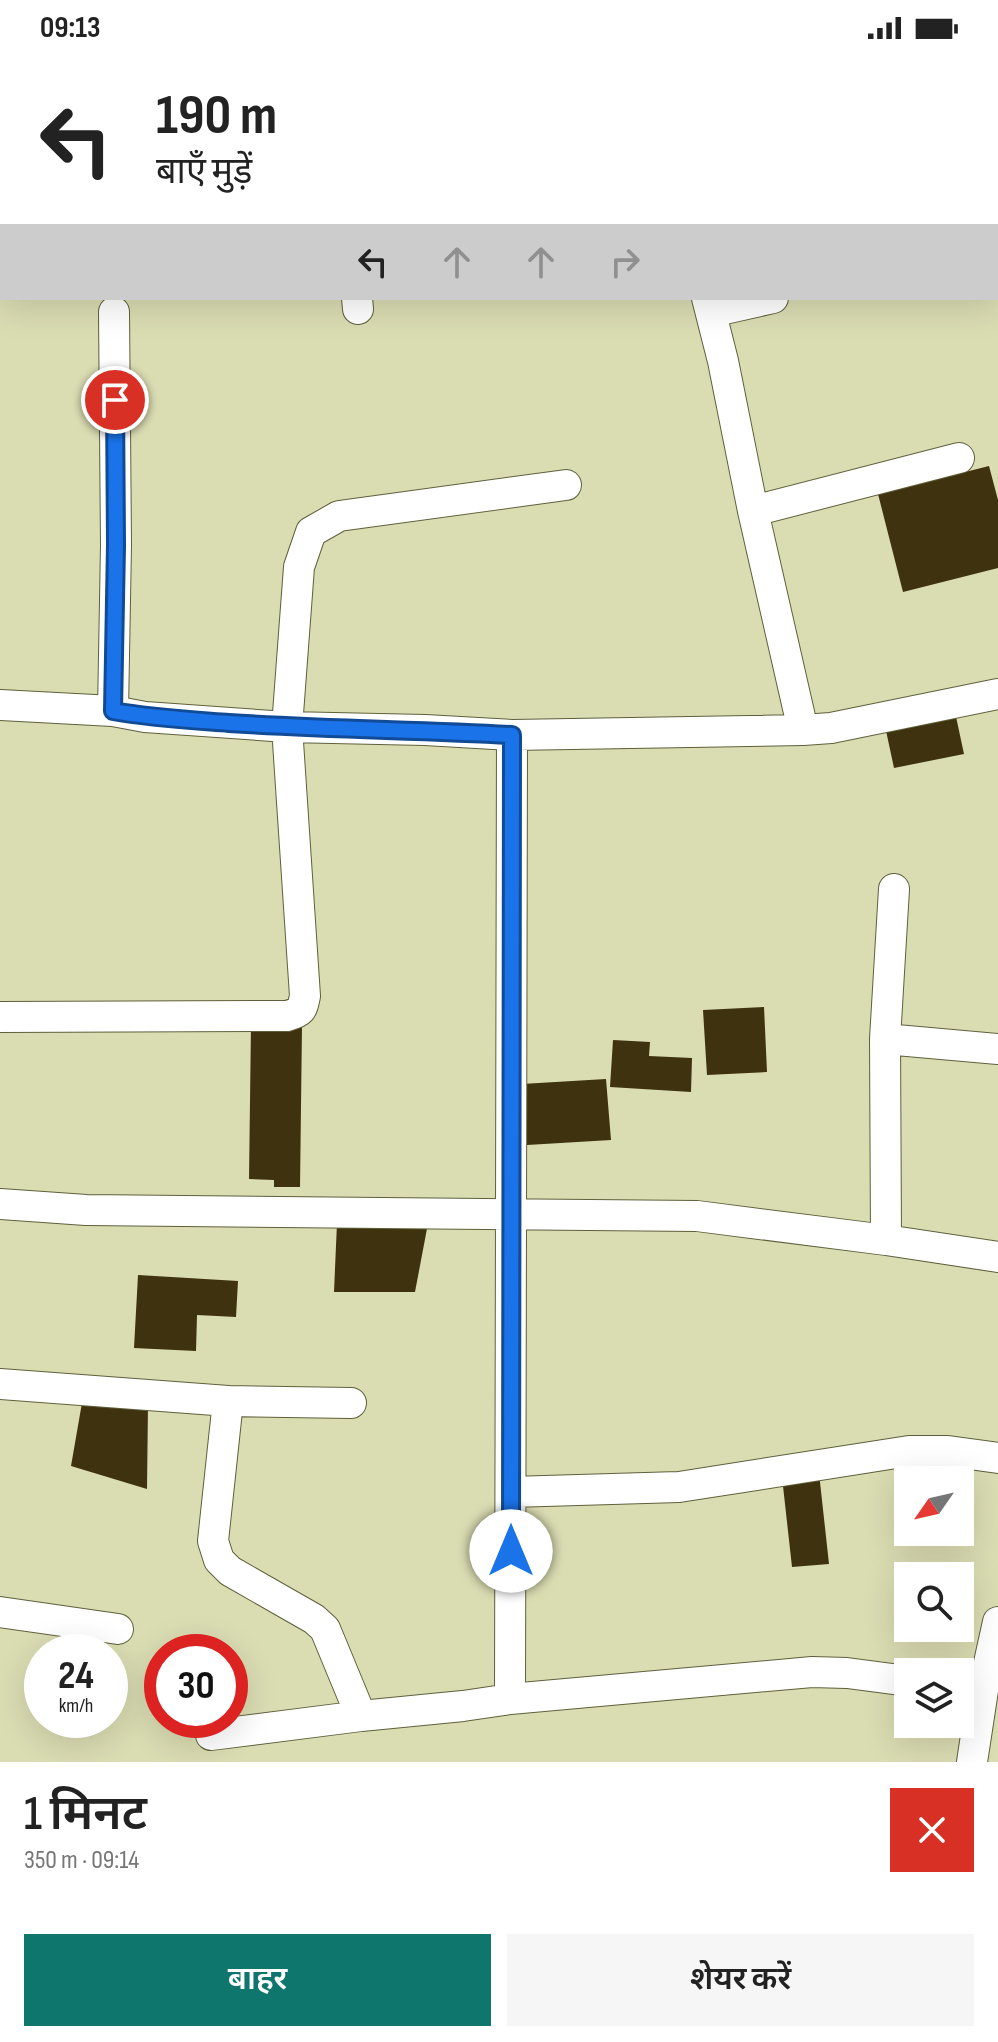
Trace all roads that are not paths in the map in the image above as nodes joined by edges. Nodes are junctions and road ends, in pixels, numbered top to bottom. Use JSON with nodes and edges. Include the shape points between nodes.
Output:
{"nodes":[{"id":1,"x":755,"y":300,"type":"edge"},
{"id":2,"x":709,"y":305,"type":"edge"},
{"id":3,"x":114,"y":312,"type":"dead end"},
{"id":4,"x":959,"y":458,"type":"dead end"},
{"id":5,"x":566,"y":485,"type":"dead end"},
{"id":6,"x":753,"y":511,"type":"junction"},
{"id":7,"x":998,"y":694,"type":"edge"},
{"id":8,"x":0,"y":705,"type":"edge"},
{"id":9,"x":113,"y":711,"type":"junction"},
{"id":10,"x":287,"y":727,"type":"junction"},
{"id":11,"x":803,"y":730,"type":"junction"},
{"id":12,"x":512,"y":735,"type":"junction"},
{"id":13,"x":894,"y":889,"type":"dead end"},
{"id":14,"x":0,"y":1017,"type":"edge"},
{"id":15,"x":885,"y":1039,"type":"junction"},
{"id":16,"x":998,"y":1049,"type":"edge"},
{"id":17,"x":0,"y":1204,"type":"edge"},
{"id":18,"x":510,"y":1214,"type":"junction"},
{"id":19,"x":886,"y":1240,"type":"junction"},
{"id":20,"x":998,"y":1257,"type":"edge"},
{"id":21,"x":0,"y":1384,"type":"edge"},
{"id":22,"x":228,"y":1401,"type":"junction"},
{"id":23,"x":351,"y":1403,"type":"dead end"},
{"id":24,"x":998,"y":1458,"type":"edge"},
{"id":25,"x":511,"y":1492,"type":"junction"},
{"id":26,"x":0,"y":1612,"type":"edge"},
{"id":27,"x":998,"y":1622,"type":"edge"},
{"id":28,"x":118,"y":1629,"type":"dead end"},
{"id":29,"x":894,"y":1679,"type":"edge"},
{"id":30,"x":974,"y":1681,"type":"edge"},
{"id":31,"x":510,"y":1699,"type":"junction"},
{"id":32,"x":361,"y":1716,"type":"junction"},
{"id":33,"x":248,"y":1730,"type":"edge"},
{"id":34,"x":972,"y":1738,"type":"edge"},
{"id":35,"x":972,"y":1762,"type":"edge"}],
"edges":[{"from":1,"to":2,"type":"street"},
{"from":2,"to":6,"type":"street"},
{"from":3,"to":9,"type":"street"},
{"from":4,"to":6,"type":"street"},
{"from":5,"to":10,"type":"street","via":[[339,516],[311,532],[299,567]]},
{"from":6,"to":11,"type":"street"},
{"from":7,"to":11,"type":"street"},
{"from":8,"to":9,"type":"street"},
{"from":9,"to":10,"type":"street"},
{"from":10,"to":12,"type":"street"},
{"from":10,"to":14,"type":"street","via":[[302,1009],[287,1016]]},
{"from":11,"to":12,"type":"street"},
{"from":12,"to":18,"type":"street"},
{"from":13,"to":15,"type":"street"},
{"from":15,"to":16,"type":"street"},
{"from":15,"to":19,"type":"street"},
{"from":17,"to":18,"type":"street","via":[[86,1210]]},
{"from":18,"to":19,"type":"street","via":[[697,1216]]},
{"from":18,"to":25,"type":"street"},
{"from":19,"to":20,"type":"street"},
{"from":21,"to":22,"type":"street"},
{"from":22,"to":23,"type":"street"},
{"from":22,"to":32,"type":"street","via":[[213,1541],[219,1560],[325,1629]]},
{"from":24,"to":25,"type":"street","via":[[909,1451],[679,1487]]},
{"from":25,"to":31,"type":"street"},
{"from":26,"to":28,"type":"street"},
{"from":27,"to":30,"type":"street"},
{"from":29,"to":31,"type":"street","via":[[812,1672]]},
{"from":31,"to":32,"type":"street"},
{"from":32,"to":33,"type":"street"},
{"from":34,"to":35,"type":"street"}]}
